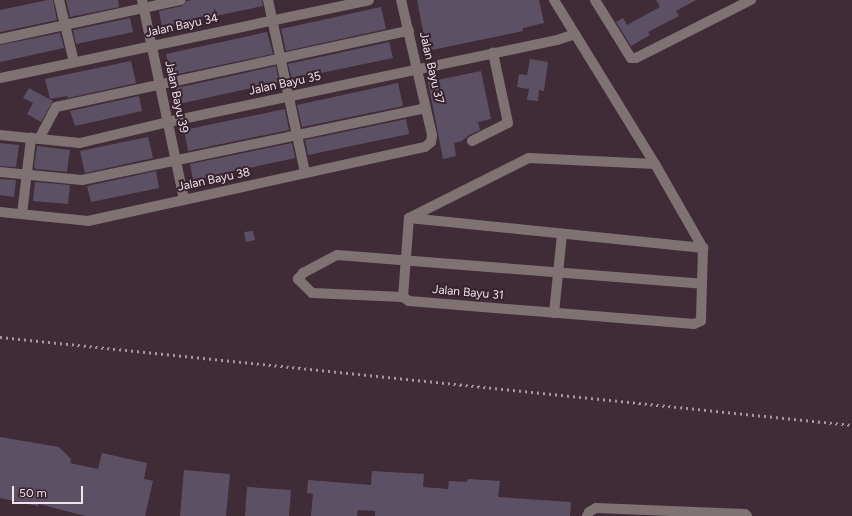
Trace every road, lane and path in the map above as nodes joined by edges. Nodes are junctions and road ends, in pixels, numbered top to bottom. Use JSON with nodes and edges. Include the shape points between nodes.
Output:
{"nodes":[{"id":1,"x":59,"y":0,"type":"edge"},
{"id":2,"x":181,"y":0,"type":"edge"},
{"id":3,"x":268,"y":0,"type":"edge"},
{"id":4,"x":369,"y":0,"type":"edge"},
{"id":5,"x":401,"y":0,"type":"edge"},
{"id":6,"x":554,"y":0,"type":"edge"},
{"id":7,"x":595,"y":0,"type":"edge"},
{"id":8,"x":751,"y":0,"type":"edge"},
{"id":9,"x":142,"y":4,"type":"edge"},
{"id":10,"x":272,"y":20,"type":"junction"},
{"id":11,"x":65,"y":25,"type":"junction"},
{"id":12,"x":409,"y":31,"type":"junction"},
{"id":13,"x":575,"y":34,"type":"junction"},
{"id":14,"x":0,"y":39,"type":"edge"},
{"id":15,"x":151,"y":46,"type":"junction"},
{"id":16,"x":493,"y":53,"type":"junction"},
{"id":17,"x":280,"y":58,"type":"junction"},
{"id":18,"x":74,"y":62,"type":"junction"},
{"id":19,"x":418,"y":69,"type":"junction"},
{"id":20,"x":0,"y":78,"type":"edge"},
{"id":21,"x":160,"y":84,"type":"junction"},
{"id":22,"x":289,"y":96,"type":"junction"},
{"id":23,"x":426,"y":108,"type":"junction"},
{"id":24,"x":168,"y":122,"type":"junction"},
{"id":25,"x":0,"y":135,"type":"edge"},
{"id":26,"x":297,"y":136,"type":"junction"},
{"id":27,"x":35,"y":139,"type":"junction"},
{"id":28,"x":472,"y":141,"type":"dead end"},
{"id":29,"x":431,"y":142,"type":"joint"},
{"id":30,"x":176,"y":161,"type":"junction"},
{"id":31,"x":655,"y":164,"type":"junction"},
{"id":32,"x":0,"y":172,"type":"edge"},
{"id":33,"x":305,"y":173,"type":"junction"},
{"id":34,"x":27,"y":175,"type":"junction"},
{"id":35,"x":184,"y":200,"type":"junction"},
{"id":36,"x":0,"y":212,"type":"edge"},
{"id":37,"x":22,"y":214,"type":"junction"},
{"id":38,"x":409,"y":218,"type":"junction"},
{"id":39,"x":562,"y":234,"type":"junction"},
{"id":40,"x":703,"y":248,"type":"junction"},
{"id":41,"x":406,"y":260,"type":"junction"},
{"id":42,"x":559,"y":272,"type":"junction"},
{"id":43,"x":702,"y":284,"type":"junction"},
{"id":44,"x":403,"y":297,"type":"junction"},
{"id":45,"x":554,"y":313,"type":"junction"},
{"id":46,"x":587,"y":516,"type":"edge"},
{"id":47,"x":747,"y":516,"type":"edge"}],
"edges":[{"from":1,"to":11,"type":"street"},
{"from":2,"to":9,"type":"street"},
{"from":3,"to":10,"type":"street"},
{"from":4,"to":10,"type":"street","name":"Jalan Bayu 34"},
{"from":5,"to":12,"type":"street","name":"Jalan Bayu 37"},
{"from":6,"to":13,"type":"street"},
{"from":7,"to":8,"type":"street","via":[[630,58],[636,58]]},
{"from":9,"to":11,"type":"street"},
{"from":9,"to":15,"type":"street","name":"Jalan Bayu 39"},
{"from":10,"to":15,"type":"street","name":"Jalan Bayu 34"},
{"from":10,"to":17,"type":"street"},
{"from":11,"to":14,"type":"street"},
{"from":11,"to":18,"type":"street"},
{"from":12,"to":17,"type":"street"},
{"from":12,"to":19,"type":"street","name":"Jalan Bayu 37"},
{"from":13,"to":16,"type":"street","name":"Jalan Bayu 35"},
{"from":13,"to":31,"type":"street"},
{"from":15,"to":18,"type":"street","name":"Jalan Bayu 34"},
{"from":15,"to":21,"type":"street","name":"Jalan Bayu 39"},
{"from":16,"to":19,"type":"street","name":"Jalan Bayu 35"},
{"from":16,"to":28,"type":"street","via":[[508,123]]},
{"from":17,"to":21,"type":"street"},
{"from":17,"to":22,"type":"street"},
{"from":18,"to":20,"type":"street","name":"Jalan Bayu 34"},
{"from":19,"to":22,"type":"street","name":"Jalan Bayu 35"},
{"from":19,"to":23,"type":"street","name":"Jalan Bayu 37"},
{"from":21,"to":24,"type":"street","name":"Jalan Bayu 39"},
{"from":21,"to":27,"type":"street","via":[[56,107]]},
{"from":22,"to":24,"type":"street","name":"Jalan Bayu 35"},
{"from":22,"to":26,"type":"street"},
{"from":23,"to":26,"type":"street"},
{"from":23,"to":29,"type":"street","name":"Jalan Bayu 37","via":[[432,135]]},
{"from":24,"to":27,"type":"street","name":"Jalan Bayu 35","via":[[80,143]]},
{"from":24,"to":30,"type":"street","name":"Jalan Bayu 39"},
{"from":25,"to":27,"type":"street","name":"Jalan Bayu 35"},
{"from":26,"to":30,"type":"street"},
{"from":26,"to":33,"type":"street"},
{"from":27,"to":34,"type":"street"},
{"from":29,"to":33,"type":"street","name":"Jalan Bayu 38","via":[[425,147]]},
{"from":30,"to":34,"type":"street","via":[[82,180]]},
{"from":30,"to":35,"type":"street","name":"Jalan Bayu 39"},
{"from":31,"to":38,"type":"street","via":[[530,158]]},
{"from":31,"to":40,"type":"street"},
{"from":32,"to":34,"type":"street"},
{"from":33,"to":35,"type":"street","name":"Jalan Bayu 38"},
{"from":34,"to":37,"type":"street"},
{"from":35,"to":37,"type":"street","name":"Jalan Bayu 38","via":[[88,221]]},
{"from":36,"to":37,"type":"street","name":"Jalan Bayu 38"},
{"from":38,"to":39,"type":"street"},
{"from":38,"to":41,"type":"street"},
{"from":39,"to":40,"type":"street"},
{"from":39,"to":42,"type":"street"},
{"from":40,"to":43,"type":"street","name":"Jalan Bayu 31"},
{"from":41,"to":42,"type":"street"},
{"from":41,"to":44,"type":"street"},
{"from":41,"to":44,"type":"street","name":"Jalan Bayu 31","via":[[337,255],[303,273],[298,279],[312,293]]},
{"from":42,"to":43,"type":"street"},
{"from":42,"to":45,"type":"street"},
{"from":43,"to":45,"type":"street","name":"Jalan Bayu 31","via":[[702,317],[698,323]]},
{"from":44,"to":45,"type":"street","name":"Jalan Bayu 31","via":[[409,301]]},
{"from":46,"to":47,"type":"street","via":[[596,508]]}]}
